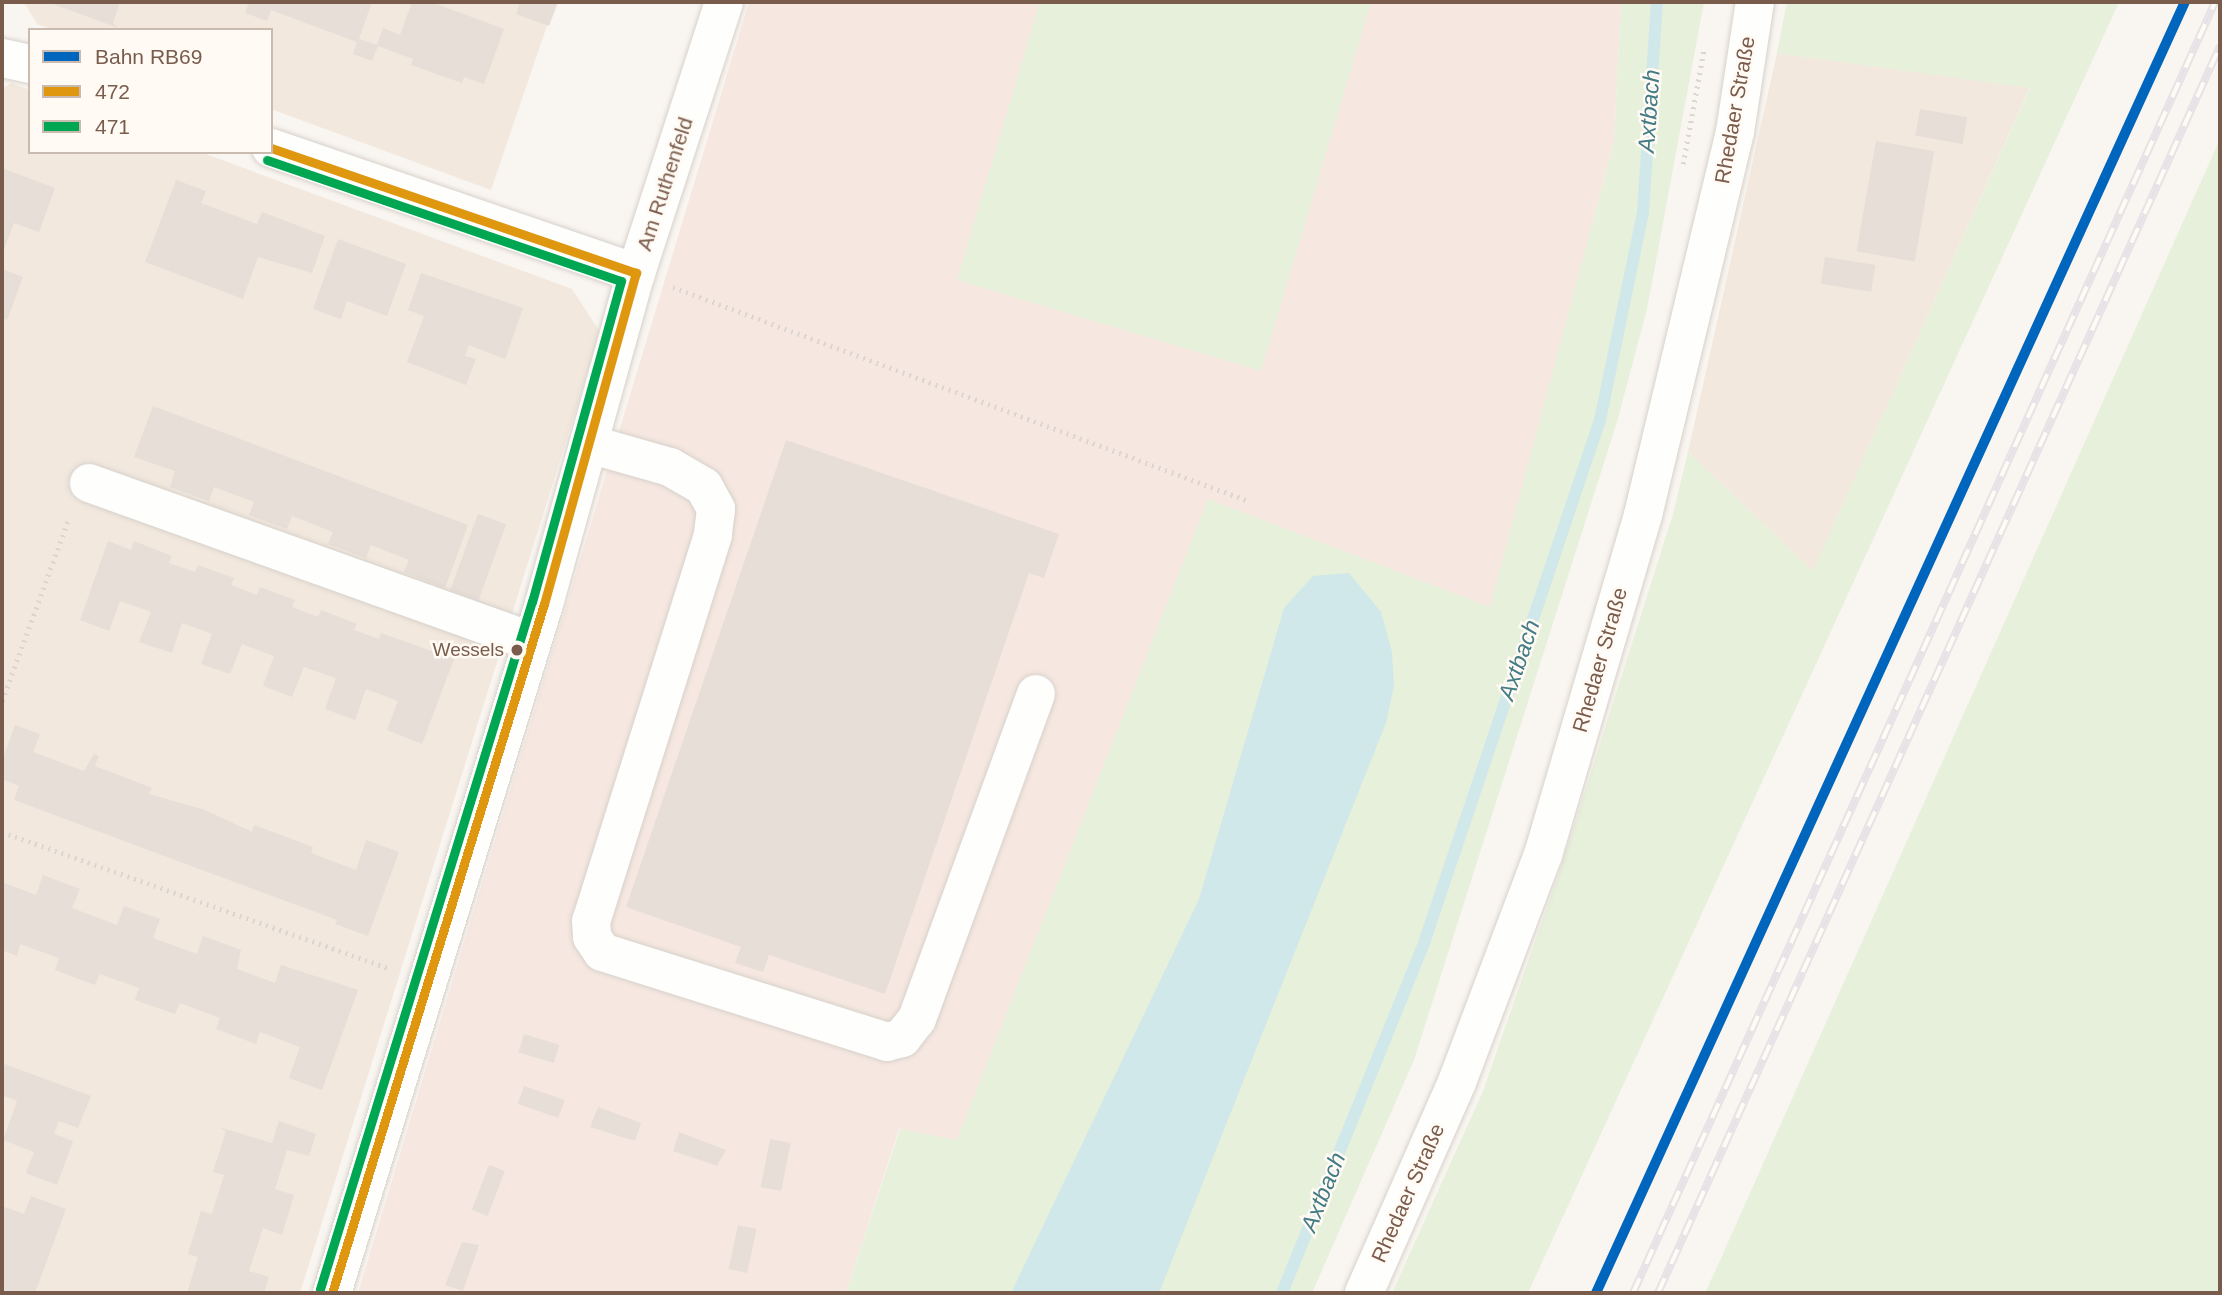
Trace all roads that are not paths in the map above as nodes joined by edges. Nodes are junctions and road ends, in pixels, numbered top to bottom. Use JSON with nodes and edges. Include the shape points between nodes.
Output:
{"nodes":[{"id":1,"x":724,"y":2,"type":"edge"},
{"id":2,"x":1755,"y":2,"type":"edge"},
{"id":3,"x":2,"y":58,"type":"edge"},
{"id":4,"x":28,"y":64,"type":"edge"},
{"id":5,"x":273,"y":149,"type":"edge"},
{"id":6,"x":636,"y":273,"type":"junction"},
{"id":7,"x":589,"y":444,"type":"junction"},
{"id":8,"x":89,"y":483,"type":"road end"},
{"id":9,"x":531,"y":641,"type":"junction"},
{"id":10,"x":1036,"y":694,"type":"dead end"},
{"id":11,"x":332,"y":1293,"type":"edge"},
{"id":12,"x":1364,"y":1293,"type":"edge"}],
"edges":[{"from":1,"to":6,"type":"street","name":"Am Ruthenfeld"},
{"from":2,"to":12,"type":"street","name":"Rhedaer Straße","via":[[1735,132],[1643,515],[1543,855],[1457,1082]]},
{"from":3,"to":4,"type":"street"},
{"from":5,"to":6,"type":"street"},
{"from":6,"to":7,"type":"street","name":"Am Ruthenfeld"},
{"from":7,"to":9,"type":"street","name":"Am Ruthenfeld"},
{"from":7,"to":10,"type":"street","via":[[670,467],[704,486],[716,509],[713,535],[591,921],[592,937],[602,952],[887,1042],[902,1038],[917,1019]]},
{"from":8,"to":9,"type":"street"},
{"from":9,"to":11,"type":"street","name":"Am Ruthenfeld"}]}
